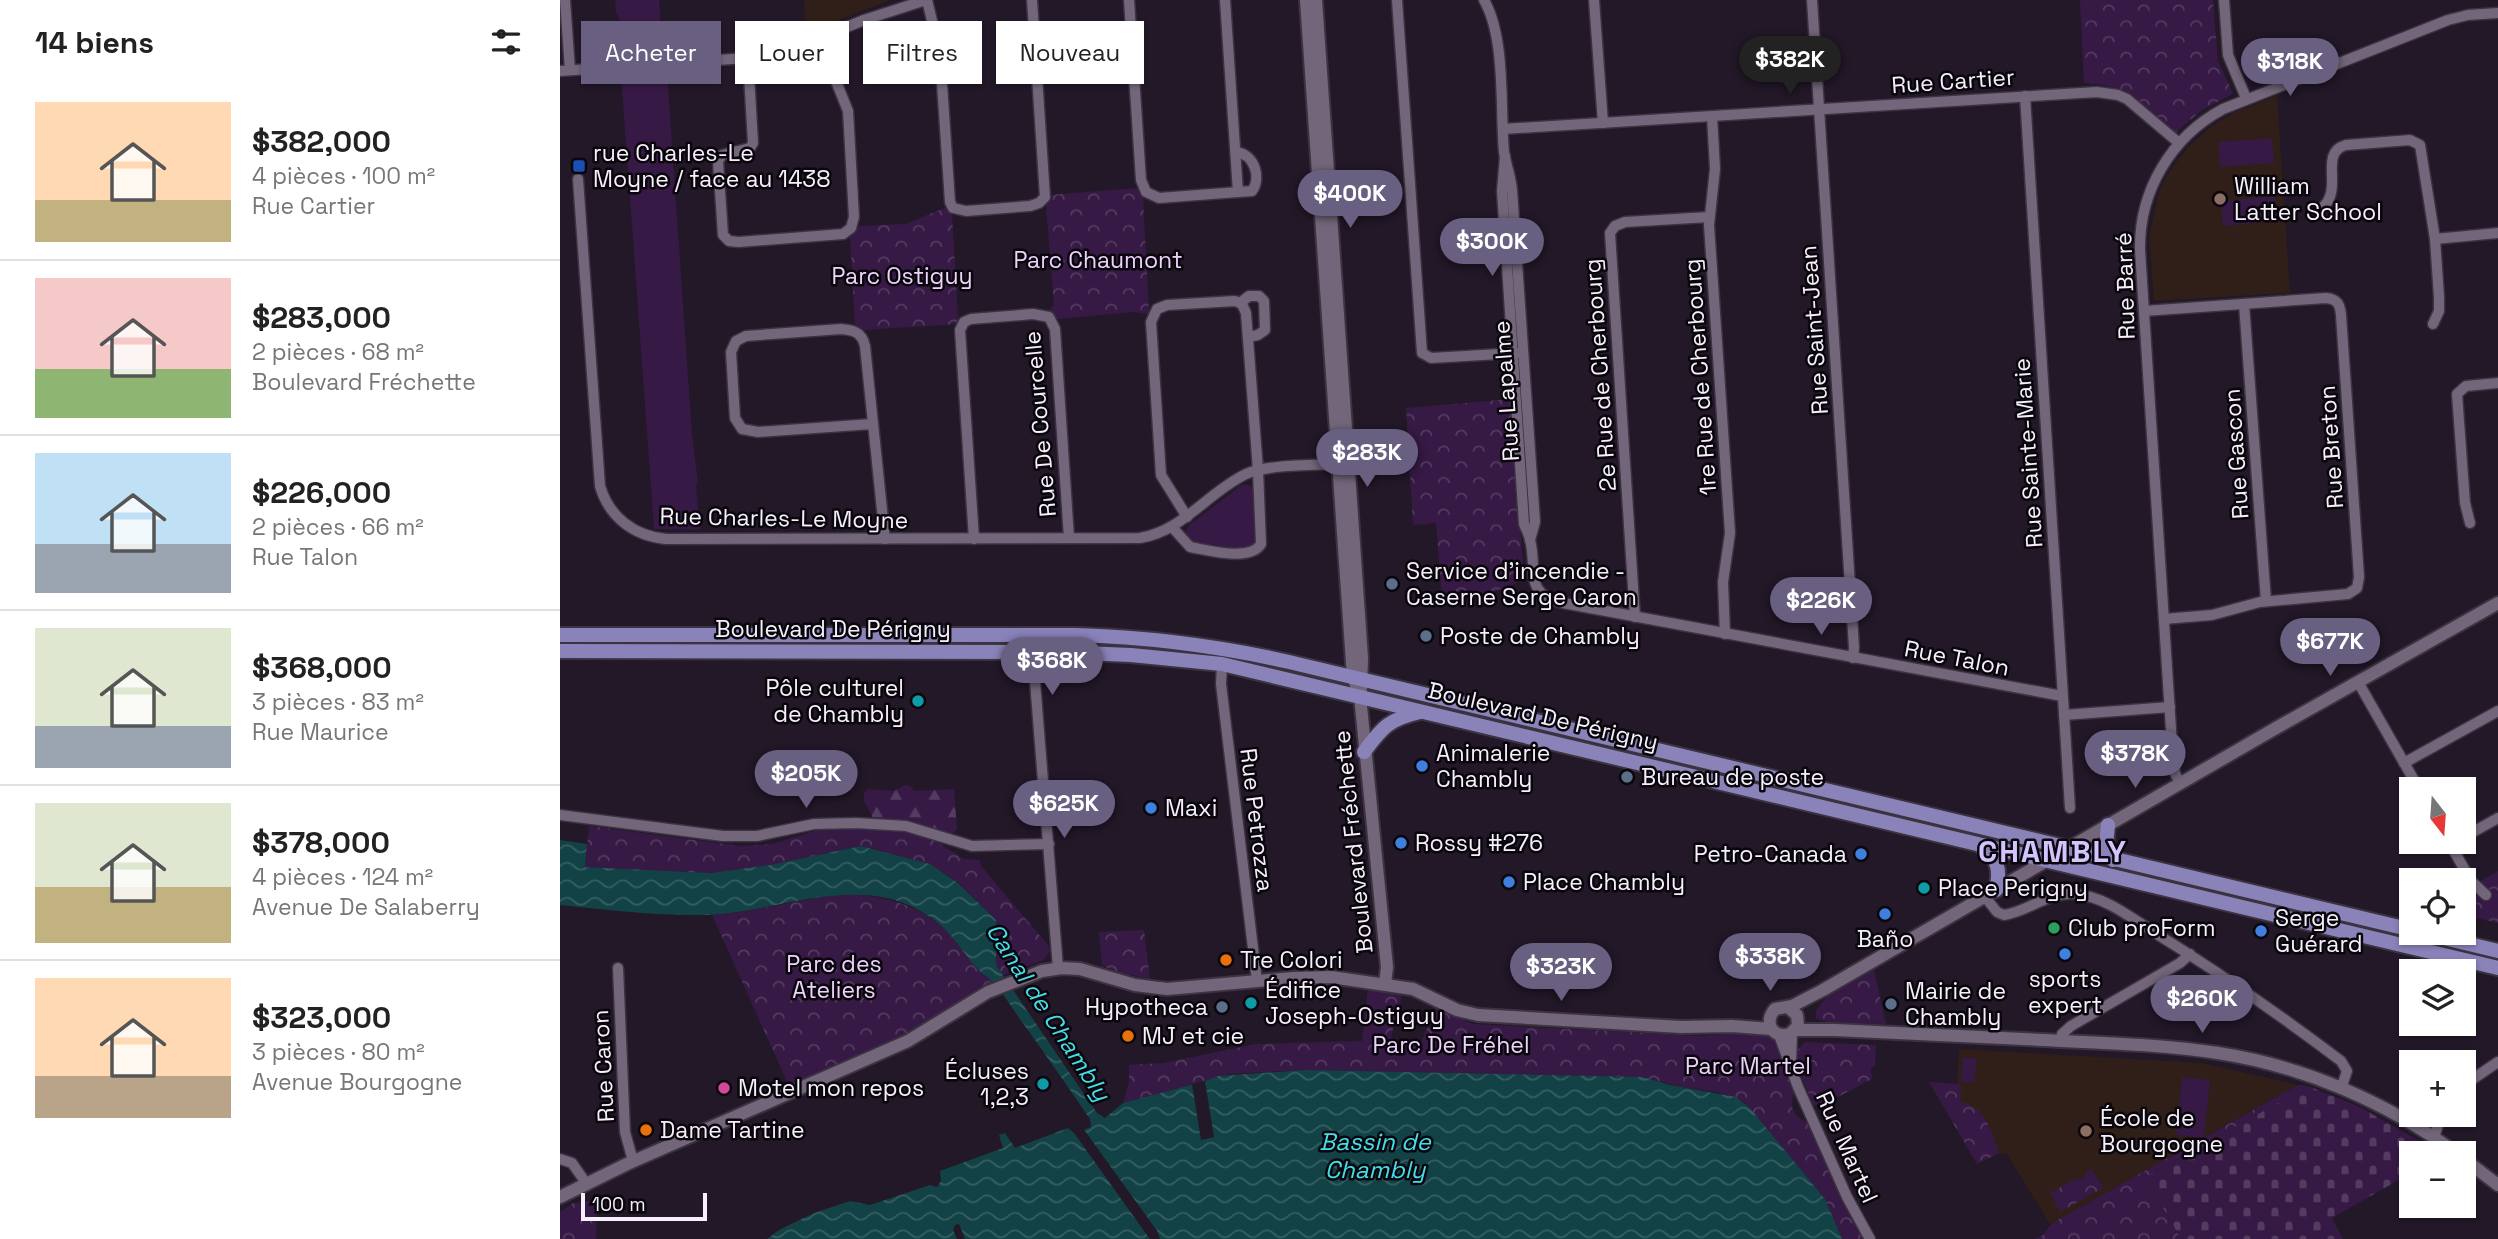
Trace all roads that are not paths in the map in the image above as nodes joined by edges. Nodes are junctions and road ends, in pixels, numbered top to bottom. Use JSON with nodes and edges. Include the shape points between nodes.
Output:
{"nodes":[{"id":1,"x":565,"y":0,"type":"edge"},
{"id":2,"x":926,"y":0,"type":"edge"},
{"id":3,"x":1032,"y":0,"type":"edge"},
{"id":4,"x":1129,"y":0,"type":"edge"},
{"id":5,"x":1225,"y":0,"type":"edge"},
{"id":6,"x":1307,"y":0,"type":"edge"},
{"id":7,"x":1316,"y":0,"type":"edge"},
{"id":8,"x":1397,"y":0,"type":"edge"},
{"id":9,"x":1484,"y":0,"type":"edge"},
{"id":10,"x":1594,"y":0,"type":"edge"},
{"id":11,"x":1812,"y":0,"type":"edge"},
{"id":12,"x":2224,"y":0,"type":"edge"},
{"id":13,"x":2498,"y":13,"type":"edge"},
{"id":14,"x":849,"y":26,"type":"edge"},
{"id":15,"x":735,"y":59,"type":"edge"},
{"id":16,"x":565,"y":71,"type":"edge"},
{"id":17,"x":750,"y":84,"type":"edge"},
{"id":18,"x":837,"y":84,"type":"edge"},
{"id":19,"x":2025,"y":96,"type":"junction"},
{"id":20,"x":2246,"y":98,"type":"junction"},
{"id":21,"x":1819,"y":110,"type":"junction"},
{"id":22,"x":1712,"y":116,"type":"junction"},
{"id":23,"x":1602,"y":123,"type":"junction"},
{"id":24,"x":1503,"y":129,"type":"junction"},
{"id":25,"x":2179,"y":143,"type":"junction"},
{"id":26,"x":1236,"y":152,"type":"junction"},
{"id":27,"x":578,"y":179,"type":"dead end"},
{"id":28,"x":1238,"y":192,"type":"junction"},
{"id":29,"x":2323,"y":207,"type":"dead end"},
{"id":30,"x":1709,"y":217,"type":"junction"},
{"id":31,"x":2498,"y":233,"type":"edge"},
{"id":32,"x":2435,"y":239,"type":"junction"},
{"id":33,"x":1240,"y":303,"type":"junction"},
{"id":34,"x":2244,"y":304,"type":"junction"},
{"id":35,"x":2144,"y":311,"type":"junction"},
{"id":36,"x":2433,"y":324,"type":"dead end"},
{"id":37,"x":1248,"y":337,"type":"junction"},
{"id":38,"x":1518,"y":353,"type":"junction"},
{"id":39,"x":2498,"y":383,"type":"edge"},
{"id":40,"x":872,"y":424,"type":"junction"},
{"id":41,"x":1344,"y":464,"type":"junction"},
{"id":42,"x":1258,"y":470,"type":"junction"},
{"id":43,"x":1187,"y":517,"type":"junction"},
{"id":44,"x":2470,"y":523,"type":"dead end"},
{"id":45,"x":1172,"y":527,"type":"junction"},
{"id":46,"x":1069,"y":538,"type":"junction"},
{"id":47,"x":885,"y":539,"type":"junction"},
{"id":48,"x":974,"y":539,"type":"junction"},
{"id":49,"x":1532,"y":570,"type":"joint"},
{"id":50,"x":2266,"y":601,"type":"junction"},
{"id":51,"x":2498,"y":603,"type":"edge"},
{"id":52,"x":1635,"y":617,"type":"junction"},
{"id":53,"x":2164,"y":619,"type":"junction"},
{"id":54,"x":1725,"y":634,"type":"junction"},
{"id":55,"x":560,"y":635,"type":"edge"},
{"id":56,"x":1034,"y":635,"type":"junction"},
{"id":57,"x":560,"y":652,"type":"edge"},
{"id":58,"x":1034,"y":652,"type":"junction"},
{"id":59,"x":1853,"y":658,"type":"junction"},
{"id":60,"x":1223,"y":664,"type":"junction"},
{"id":61,"x":1358,"y":678,"type":"junction"},
{"id":62,"x":2358,"y":682,"type":"junction"},
{"id":63,"x":1360,"y":696,"type":"junction"},
{"id":64,"x":2062,"y":696,"type":"junction"},
{"id":65,"x":2170,"y":708,"type":"junction"},
{"id":66,"x":1424,"y":711,"type":"junction"},
{"id":67,"x":2498,"y":711,"type":"edge"},
{"id":68,"x":2064,"y":715,"type":"junction"},
{"id":69,"x":1364,"y":752,"type":"junction"},
{"id":70,"x":2404,"y":763,"type":"junction"},
{"id":71,"x":2412,"y":777,"type":"edge"},
{"id":72,"x":2180,"y":784,"type":"junction"},
{"id":73,"x":2070,"y":808,"type":"dead end"},
{"id":74,"x":560,"y":815,"type":"edge"},
{"id":75,"x":2498,"y":818,"type":"edge"},
{"id":76,"x":2108,"y":825,"type":"junction"},
{"id":77,"x":2476,"y":830,"type":"edge"},
{"id":78,"x":1977,"y":843,"type":"junction"},
{"id":79,"x":1049,"y":844,"type":"junction"},
{"id":80,"x":2068,"y":849,"type":"junction"},
{"id":81,"x":2458,"y":854,"type":"edge"},
{"id":82,"x":2048,"y":860,"type":"junction"},
{"id":83,"x":2113,"y":860,"type":"junction"},
{"id":84,"x":1991,"y":893,"type":"junction"},
{"id":85,"x":2486,"y":895,"type":"dead end"},
{"id":86,"x":2399,"y":927,"type":"edge"},
{"id":87,"x":2473,"y":945,"type":"edge"},
{"id":88,"x":2498,"y":951,"type":"edge"},
{"id":89,"x":2190,"y":954,"type":"junction"},
{"id":90,"x":618,"y":968,"type":"dead end"},
{"id":91,"x":1058,"y":968,"type":"junction"},
{"id":92,"x":2498,"y":968,"type":"edge"},
{"id":93,"x":1257,"y":981,"type":"junction"},
{"id":94,"x":1385,"y":984,"type":"junction"},
{"id":95,"x":1823,"y":989,"type":"junction"},
{"id":96,"x":1788,"y":1007,"type":"junction"},
{"id":97,"x":1770,"y":1015,"type":"junction"},
{"id":98,"x":1732,"y":1026,"type":"junction"},
{"id":99,"x":1795,"y":1027,"type":"junction"},
{"id":100,"x":1775,"y":1032,"type":"junction"},
{"id":101,"x":2060,"y":1041,"type":"junction"},
{"id":102,"x":2498,"y":1062,"type":"edge"},
{"id":103,"x":1791,"y":1069,"type":"junction"},
{"id":104,"x":2477,"y":1074,"type":"edge"},
{"id":105,"x":2341,"y":1088,"type":"junction"},
{"id":106,"x":2399,"y":1111,"type":"edge"},
{"id":107,"x":2422,"y":1127,"type":"edge"},
{"id":108,"x":2437,"y":1127,"type":"edge"},
{"id":109,"x":2434,"y":1138,"type":"junction"},
{"id":110,"x":2438,"y":1141,"type":"edge"},
{"id":111,"x":560,"y":1159,"type":"edge"},
{"id":112,"x":633,"y":1161,"type":"junction"},
{"id":113,"x":2476,"y":1168,"type":"edge"},
{"id":114,"x":586,"y":1182,"type":"junction"},
{"id":115,"x":2498,"y":1185,"type":"edge"},
{"id":116,"x":560,"y":1197,"type":"edge"},
{"id":117,"x":1870,"y":1239,"type":"edge"}],
"edges":[{"from":1,"to":16,"type":"street"},
{"from":2,"to":3,"type":"street","via":[[940,54],[950,202],[953,208],[966,211],[1034,206],[1045,197]]},
{"from":2,"to":14,"type":"street"},
{"from":4,"to":28,"type":"street","via":[[1143,188],[1158,198]]},
{"from":5,"to":26,"type":"street"},
{"from":6,"to":41,"type":"street","name":"Boulevard Fréchette"},
{"from":7,"to":41,"type":"street","name":"Boulevard Fréchette"},
{"from":8,"to":38,"type":"street","via":[[1422,353],[1431,358]]},
{"from":9,"to":24,"type":"street","name":"Rue Lapalme","via":[[1496,33]]},
{"from":10,"to":23,"type":"street"},
{"from":11,"to":21,"type":"street","name":"Rue Saint-Jean"},
{"from":12,"to":20,"type":"street","via":[[2230,61]]},
{"from":13,"to":20,"type":"street","name":"Rue Barré","via":[[2459,16]]},
{"from":15,"to":16,"type":"street"},
{"from":17,"to":18,"type":"street","via":[[753,143],[718,161],[723,235],[742,242],[844,234],[852,228],[848,111]]},
{"from":19,"to":21,"type":"street","name":"Rue Cartier"},
{"from":19,"to":25,"type":"street","name":"Rue Cartier","via":[[2118,95]]},
{"from":19,"to":64,"type":"street","name":"Rue Sainte-Marie"},
{"from":20,"to":25,"type":"street","name":"Rue Barré","via":[[2213,114]]},
{"from":21,"to":22,"type":"street","name":"Rue Cartier"},
{"from":21,"to":59,"type":"street","name":"Rue Saint-Jean"},
{"from":22,"to":23,"type":"street","name":"Rue Cartier"},
{"from":22,"to":30,"type":"street","name":"1re Rue de Cherbourg","via":[[1714,169]]},
{"from":23,"to":24,"type":"street","name":"Rue Cartier"},
{"from":24,"to":38,"type":"street","name":"Rue Lapalme","via":[[1501,183]]},
{"from":25,"to":35,"type":"street","name":"Rue Barré","via":[[2157,176],[2143,214]]},
{"from":26,"to":28,"type":"street"},
{"from":26,"to":28,"type":"street","via":[[1253,162],[1256,185],[1252,191]]},
{"from":27,"to":47,"type":"street","name":"Rue Charles-Le Moyne","via":[[599,480],[611,511],[635,531],[666,539]]},
{"from":29,"to":32,"type":"street","via":[[2332,195],[2332,158],[2338,147],[2415,141],[2423,151]]},
{"from":30,"to":52,"type":"street","name":"2e Rue de Cherbourg","via":[[1625,222],[1612,228],[1609,236]]},
{"from":30,"to":54,"type":"street","name":"1re Rue de Cherbourg","via":[[1730,533],[1723,582]]},
{"from":31,"to":32,"type":"street"},
{"from":32,"to":36,"type":"street","via":[[2440,305]]},
{"from":33,"to":37,"type":"street","via":[[1246,311]]},
{"from":33,"to":37,"type":"street","via":[[1249,296],[1264,301],[1265,331]]},
{"from":33,"to":43,"type":"street","via":[[1167,305],[1157,309],[1151,321],[1161,475]]},
{"from":34,"to":35,"type":"street","name":"Rue Breton"},
{"from":34,"to":50,"type":"street","name":"Rue Gascon"},
{"from":34,"to":50,"type":"street","name":"Rue Breton","via":[[2331,299],[2338,303],[2341,315],[2359,584],[2348,594]]},
{"from":35,"to":53,"type":"street","name":"Rue Barré"},
{"from":37,"to":42,"type":"street"},
{"from":38,"to":49,"type":"street","name":"Rue Lapalme","via":[[1524,524]]},
{"from":39,"to":44,"type":"street","via":[[2466,386],[2457,394]]},
{"from":40,"to":40,"type":"street","via":[[865,346],[859,333],[746,336],[734,343],[736,418],[741,429],[758,432]]},
{"from":40,"to":47,"type":"street"},
{"from":41,"to":42,"type":"street","name":"Rue Charles-Le Moyne"},
{"from":41,"to":61,"type":"street","name":"Boulevard Fréchette"},
{"from":42,"to":43,"type":"street","name":"Rue Charles-Le Moyne","via":[[1227,485]]},
{"from":42,"to":45,"type":"street","via":[[1261,544],[1255,551],[1240,554],[1191,547]]},
{"from":43,"to":45,"type":"street","name":"Rue Charles-Le Moyne"},
{"from":45,"to":46,"type":"street","name":"Rue Charles-Le Moyne","via":[[1140,538]]},
{"from":46,"to":48,"type":"street","name":"Rue Charles-Le Moyne"},
{"from":46,"to":48,"type":"street","name":"Rue De Courcelle","via":[[1054,325],[1049,317],[1033,314],[971,319],[960,330]]},
{"from":47,"to":48,"type":"street","name":"Rue Charles-Le Moyne"},
{"from":49,"to":52,"type":"street","name":"Rue Talon","via":[[1538,589],[1551,600]]},
{"from":50,"to":53,"type":"street","name":"Rue Breton","via":[[2212,615]]},
{"from":51,"to":62,"type":"street"},
{"from":52,"to":54,"type":"street","name":"Rue Talon"},
{"from":53,"to":65,"type":"street","name":"Rue Barré"},
{"from":54,"to":59,"type":"street","name":"Rue Talon"},
{"from":55,"to":56,"type":"main road","name":"Boulevard De Périgny"},
{"from":56,"to":58,"type":"street"},
{"from":56,"to":61,"type":"main road","name":"Boulevard De Périgny","via":[[1190,644]]},
{"from":57,"to":58,"type":"main road","name":"Boulevard De Périgny"},
{"from":58,"to":60,"type":"main road","name":"Boulevard De Périgny"},
{"from":58,"to":79,"type":"street"},
{"from":59,"to":64,"type":"street","name":"Rue Talon"},
{"from":60,"to":63,"type":"main road","name":"Boulevard De Périgny"},
{"from":60,"to":93,"type":"street","name":"Rue Petrozza","via":[[1221,684]]},
{"from":61,"to":63,"type":"street","name":"Boulevard Fréchette"},
{"from":61,"to":80,"type":"main road","name":"Boulevard De Périgny"},
{"from":62,"to":70,"type":"street"},
{"from":62,"to":72,"type":"street"},
{"from":63,"to":66,"type":"main road","name":"Boulevard De Périgny"},
{"from":63,"to":69,"type":"street","name":"Boulevard Fréchette"},
{"from":64,"to":68,"type":"street","name":"Rue Sainte-Marie"},
{"from":65,"to":68,"type":"street"},
{"from":65,"to":72,"type":"street","name":"Rue Barré","via":[[2175,773]]},
{"from":66,"to":69,"type":"main road","via":[[1392,720]]},
{"from":66,"to":78,"type":"main road","name":"Boulevard De Périgny"},
{"from":67,"to":70,"type":"street"},
{"from":68,"to":73,"type":"street","name":"Rue Sainte-Marie"},
{"from":69,"to":94,"type":"street","name":"Boulevard Fréchette","via":[[1372,801]]},
{"from":70,"to":71,"type":"street"},
{"from":72,"to":76,"type":"street"},
{"from":74,"to":79,"type":"street","via":[[723,836],[856,823],[915,828],[972,846]]},
{"from":75,"to":77,"type":"street"},
{"from":76,"to":80,"type":"street"},
{"from":76,"to":83,"type":"main road","via":[[2105,845]]},
{"from":78,"to":82,"type":"main road","name":"Boulevard De Périgny"},
{"from":78,"to":84,"type":"main road","via":[[1998,865]]},
{"from":79,"to":91,"type":"street"},
{"from":80,"to":82,"type":"street"},
{"from":80,"to":83,"type":"main road","name":"Boulevard De Périgny"},
{"from":81,"to":85,"type":"street","via":[[2471,881]]},
{"from":82,"to":84,"type":"street"},
{"from":82,"to":92,"type":"main road","name":"Boulevard De Périgny"},
{"from":83,"to":86,"type":"main road","name":"Boulevard De Périgny"},
{"from":84,"to":89,"type":"street","via":[[1997,912],[2004,915],[2053,895],[2092,897]]},
{"from":84,"to":95,"type":"street"},
{"from":87,"to":88,"type":"main road"},
{"from":89,"to":101,"type":"street","via":[[2071,1026]]},
{"from":89,"to":105,"type":"street","via":[[2341,1061],[2347,1071]]},
{"from":90,"to":112,"type":"street","name":"Rue Caron","via":[[625,1132]]},
{"from":91,"to":93,"type":"street","via":[[1167,989]]},
{"from":91,"to":112,"type":"street","via":[[988,992],[908,1041]]},
{"from":93,"to":94,"type":"street","via":[[1319,977]]},
{"from":94,"to":98,"type":"street","via":[[1418,990],[1478,1015]]},
{"from":95,"to":96,"type":"street"},
{"from":95,"to":99,"type":"street"},
{"from":96,"to":97,"type":"street","via":[[1777,1008]]},
{"from":96,"to":99,"type":"street","via":[[1793,1010]]},
{"from":97,"to":98,"type":"street"},
{"from":97,"to":100,"type":"street"},
{"from":98,"to":100,"type":"street"},
{"from":99,"to":100,"type":"street","via":[[1786,1036]]},
{"from":99,"to":101,"type":"street"},
{"from":99,"to":103,"type":"street","name":"Rue Martel"},
{"from":100,"to":103,"type":"street","name":"Rue Martel"},
{"from":101,"to":105,"type":"street","via":[[2217,1053],[2288,1069]]},
{"from":102,"to":104,"type":"street"},
{"from":103,"to":117,"type":"street","name":"Rue Martel"},
{"from":105,"to":106,"type":"street"},
{"from":107,"to":109,"type":"street"},
{"from":108,"to":109,"type":"street"},
{"from":109,"to":110,"type":"street"},
{"from":111,"to":114,"type":"street","via":[[572,1163]]},
{"from":112,"to":114,"type":"street"},
{"from":113,"to":115,"type":"street"},
{"from":114,"to":116,"type":"street"}]}
